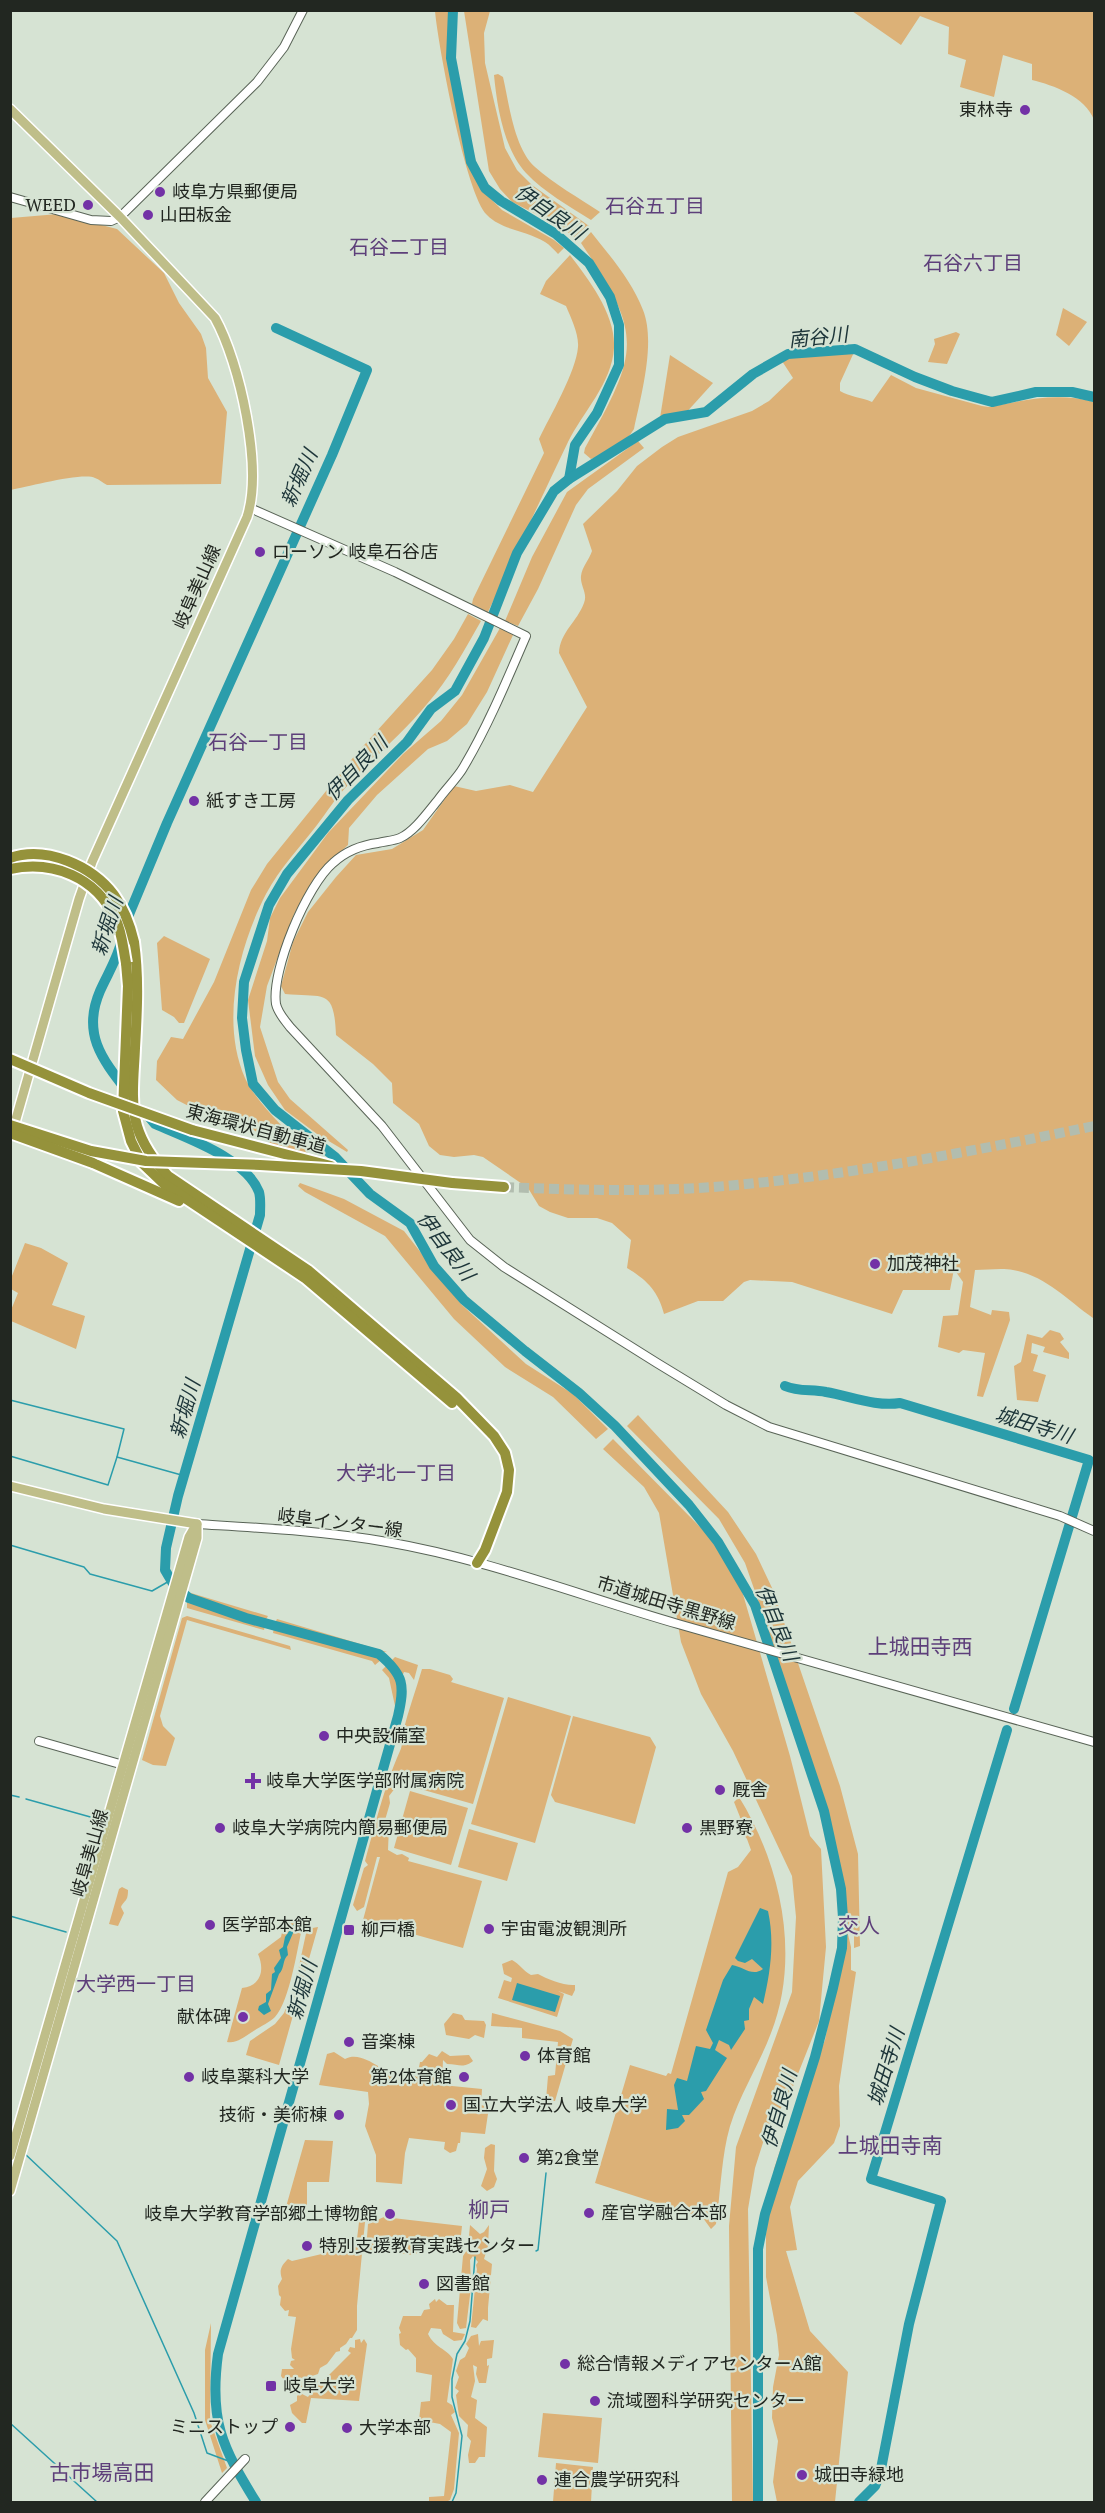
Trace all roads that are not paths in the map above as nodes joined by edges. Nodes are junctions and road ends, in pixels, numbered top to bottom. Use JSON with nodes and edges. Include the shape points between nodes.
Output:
{"nodes":[{"id":1,"x":303,"y":10,"type":"edge"},
{"id":2,"x":10,"y":109,"type":"edge"},
{"id":3,"x":10,"y":197,"type":"edge"},
{"id":4,"x":120,"y":217,"type":"junction"},
{"id":5,"x":250,"y":508,"type":"junction"},
{"id":6,"x":14,"y":856,"type":"edge"},
{"id":7,"x":10,"y":869,"type":"edge"},
{"id":8,"x":10,"y":1051,"type":"edge"},
{"id":9,"x":130,"y":1058,"type":"junction"},
{"id":10,"x":10,"y":1059,"type":"edge"},
{"id":11,"x":120,"y":1107,"type":"junction"},
{"id":12,"x":10,"y":1125,"type":"edge"},
{"id":13,"x":10,"y":1133,"type":"edge"},
{"id":14,"x":10,"y":1138,"type":"edge"},
{"id":15,"x":361,"y":1171,"type":"junction"},
{"id":16,"x":504,"y":1187,"type":"tunnel mouth"},
{"id":17,"x":206,"y":1214,"type":"junction"},
{"id":18,"x":242,"y":1230,"type":"junction"},
{"id":19,"x":10,"y":1486,"type":"edge"},
{"id":20,"x":197,"y":1524,"type":"junction"},
{"id":21,"x":1095,"y":1531,"type":"edge"},
{"id":22,"x":477,"y":1563,"type":"junction"},
{"id":23,"x":39,"y":1741,"type":"dead end"},
{"id":24,"x":1095,"y":1742,"type":"edge"},
{"id":25,"x":128,"y":1766,"type":"junction"},
{"id":26,"x":10,"y":2156,"type":"edge"},
{"id":27,"x":10,"y":2191,"type":"edge"},
{"id":28,"x":245,"y":2459,"type":"dead end"},
{"id":29,"x":205,"y":2502,"type":"edge"}],
"edges":[{"from":1,"to":4,"type":"street","via":[[284,47],[257,82]]},
{"from":2,"to":4,"type":"main road","name":"岐阜美山線"},
{"from":3,"to":4,"type":"street","via":[[92,220],[111,221]]},
{"from":4,"to":5,"type":"main road","name":"岐阜美山線","via":[[215,318],[224,334],[243,396],[251,453]]},
{"from":5,"to":14,"type":"main road","name":"岐阜美山線","via":[[92,862]]},
{"from":5,"to":21,"type":"street","via":[[526,636],[462,770],[407,835],[349,852],[332,863],[317,882],[286,948],[275,994],[278,1012],[382,1126],[470,1240],[513,1273],[685,1381],[769,1427],[1060,1516]]},
{"from":6,"to":9,"type":"highway","bridge":true,"via":[[38,854],[75,864],[95,876],[122,908],[134,942],[138,985]]},
{"from":7,"to":9,"type":"highway","bridge":true,"via":[[59,869],[90,885],[107,904],[115,918],[126,963]]},
{"from":8,"to":11,"type":"highway","bridge":true},
{"from":9,"to":11,"type":"highway"},
{"from":9,"to":18,"type":"highway","via":[[136,1124],[154,1161],[168,1176]]},
{"from":10,"to":11,"type":"highway","name":"東海環状自動車道","bridge":true},
{"from":11,"to":15,"type":"highway","name":"東海環状自動車道","bridge":true,"via":[[228,1140]]},
{"from":11,"to":17,"type":"highway","via":[[142,1163]]},
{"from":12,"to":15,"type":"highway","bridge":true,"via":[[73,1146],[146,1161]]},
{"from":13,"to":17,"type":"highway","bridge":true,"via":[[93,1163]]},
{"from":15,"to":16,"type":"highway","name":"東海環状自動車道","bridge":true},
{"from":17,"to":18,"type":"highway"},
{"from":18,"to":22,"type":"highway","via":[[346,1300],[456,1397],[494,1436],[505,1453],[509,1470],[507,1491]]},
{"from":19,"to":20,"type":"main road","via":[[104,1509]]},
{"from":20,"to":22,"type":"street","name":"岐阜インター線","via":[[388,1542]]},
{"from":20,"to":25,"type":"main road","name":"岐阜美山線","via":[[189,1537]]},
{"from":22,"to":24,"type":"street","name":"市道城田寺黒野線"},
{"from":23,"to":25,"type":"street"},
{"from":25,"to":26,"type":"main road","name":"岐阜美山線"},
{"from":25,"to":27,"type":"main road","name":"岐阜美山線"},
{"from":28,"to":29,"type":"street"}]}
